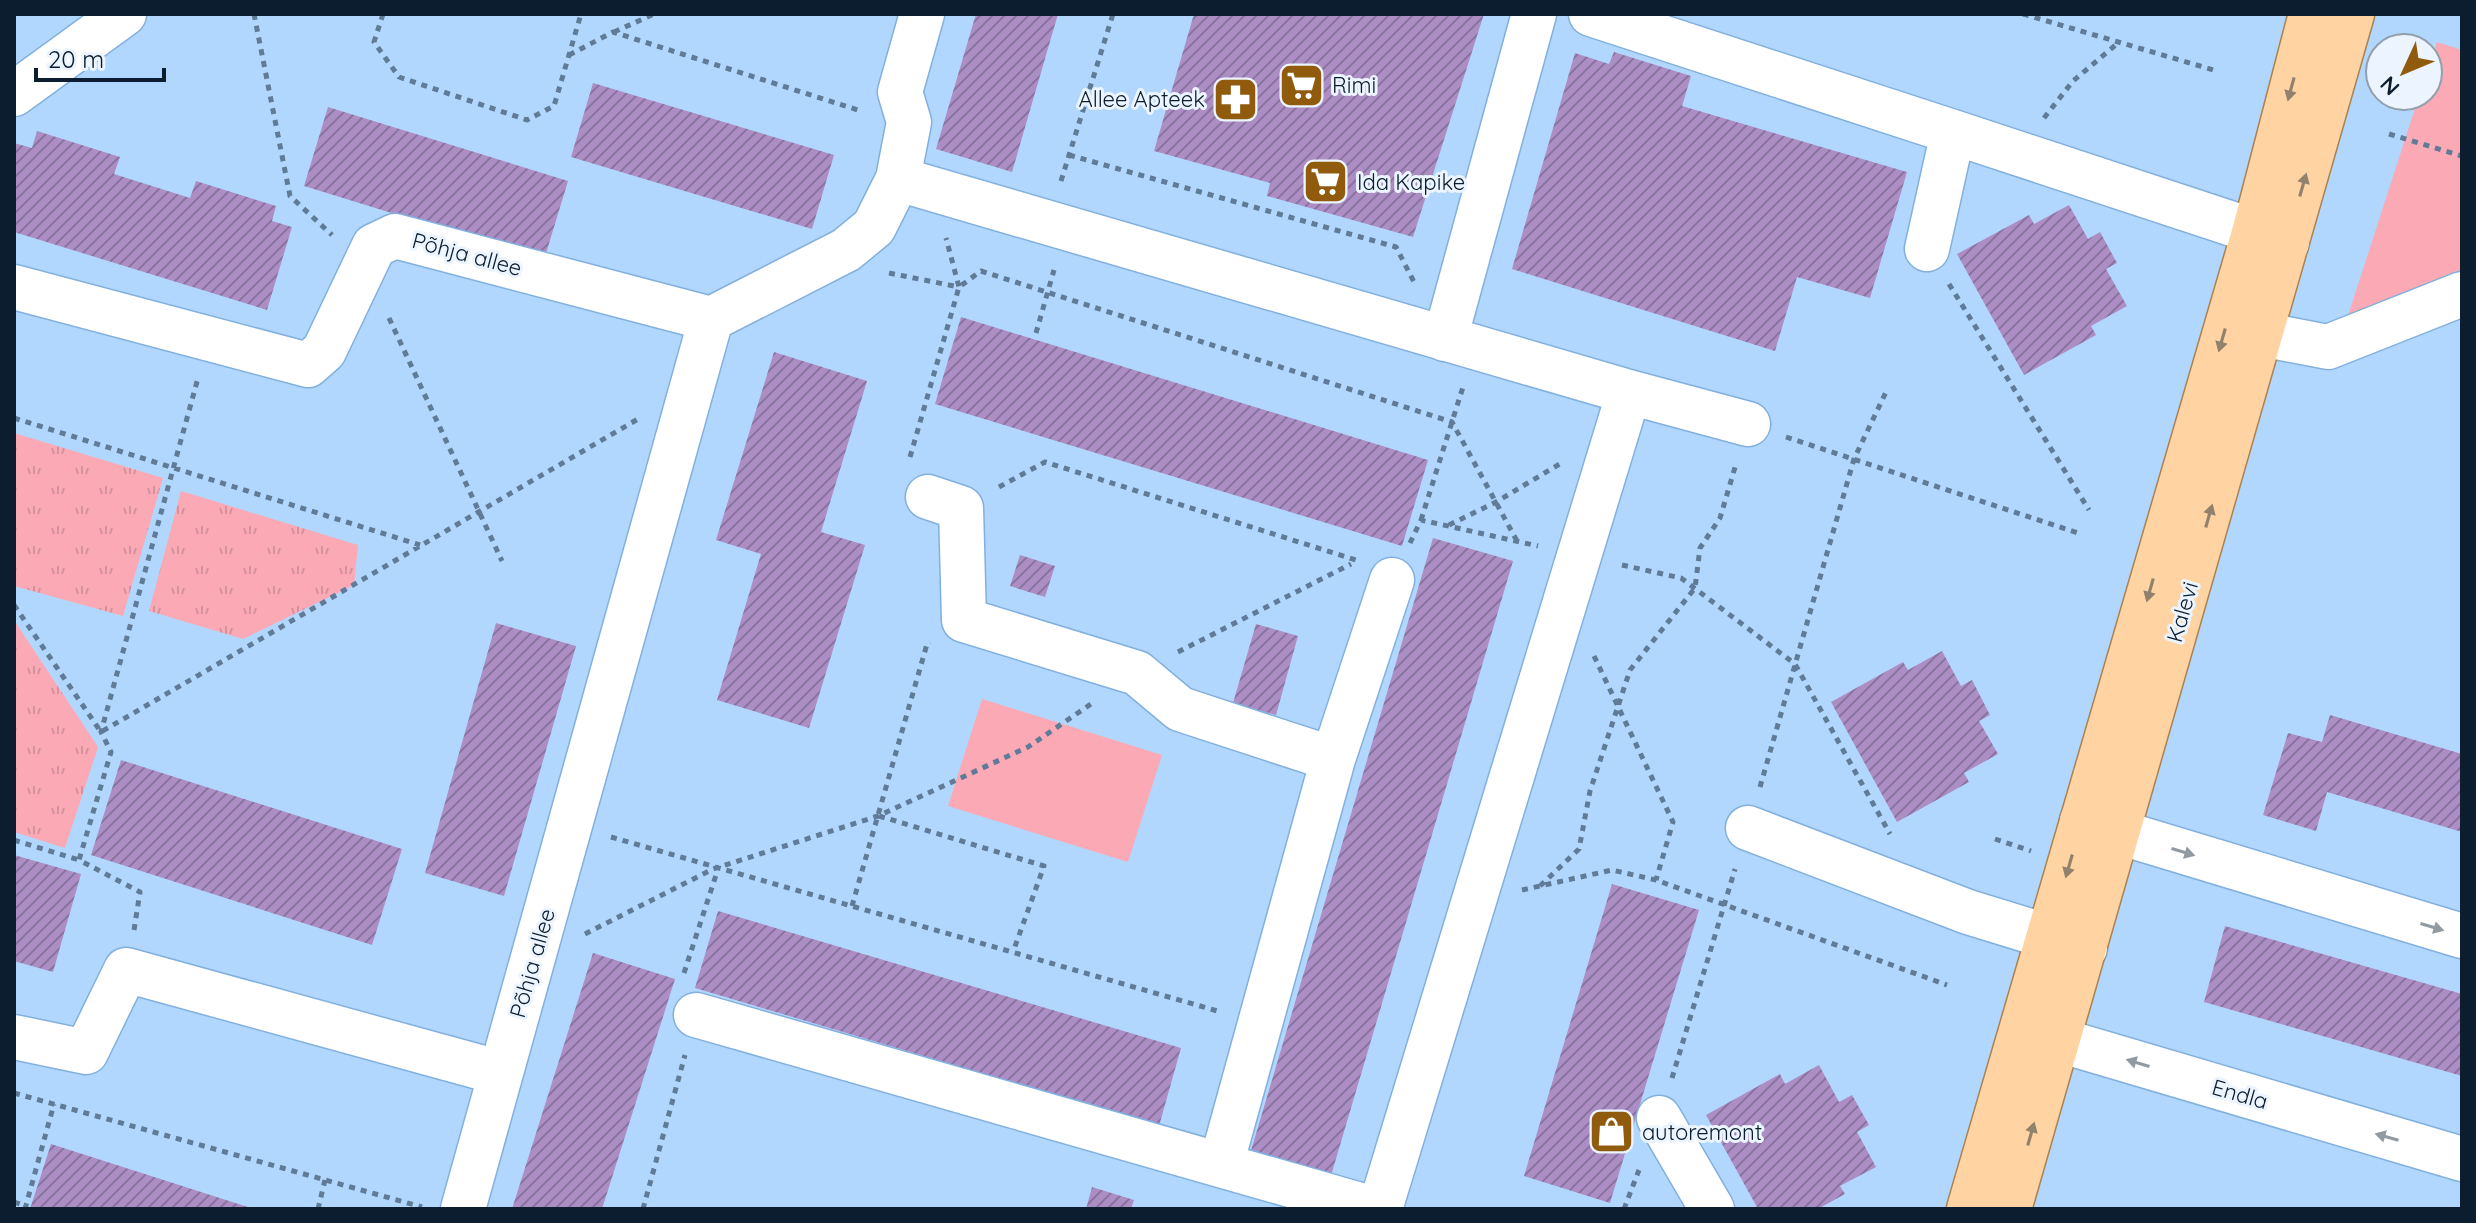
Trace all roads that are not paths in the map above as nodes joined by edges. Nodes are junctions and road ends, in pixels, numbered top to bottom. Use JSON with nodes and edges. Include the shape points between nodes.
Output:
{"nodes":[{"id":1,"x":124,"y":14,"type":"edge"},
{"id":2,"x":922,"y":14,"type":"edge"},
{"id":3,"x":1534,"y":14,"type":"edge"},
{"id":4,"x":1591,"y":14,"type":"edge"},
{"id":5,"x":2311,"y":14,"type":"edge"},
{"id":6,"x":2352,"y":14,"type":"edge"},
{"id":7,"x":14,"y":94,"type":"edge"},
{"id":8,"x":1953,"y":132,"type":"junction"},
{"id":9,"x":898,"y":179,"type":"junction"},
{"id":10,"x":2270,"y":237,"type":"junction"},
{"id":11,"x":1927,"y":249,"type":"road end"},
{"id":12,"x":14,"y":287,"type":"edge"},
{"id":13,"x":2462,"y":294,"type":"edge"},
{"id":14,"x":711,"y":319,"type":"junction"},
{"id":15,"x":2261,"y":334,"type":"junction"},
{"id":16,"x":1460,"y":343,"type":"junction"},
{"id":17,"x":1624,"y":406,"type":"junction"},
{"id":18,"x":1748,"y":424,"type":"road end"},
{"id":19,"x":944,"y":503,"type":"road end"},
{"id":20,"x":1392,"y":580,"type":"road end"},
{"id":21,"x":1333,"y":759,"type":"junction"},
{"id":22,"x":2100,"y":827,"type":"junction"},
{"id":23,"x":1748,"y":828,"type":"dead end"},
{"id":24,"x":2462,"y":936,"type":"edge"},
{"id":25,"x":2066,"y":942,"type":"junction"},
{"id":26,"x":696,"y":1015,"type":"dead end"},
{"id":27,"x":14,"y":1037,"type":"edge"},
{"id":28,"x":2038,"y":1041,"type":"junction"},
{"id":29,"x":501,"y":1073,"type":"junction"},
{"id":30,"x":1659,"y":1118,"type":"dead end"},
{"id":31,"x":2462,"y":1159,"type":"edge"},
{"id":32,"x":1221,"y":1165,"type":"junction"},
{"id":33,"x":463,"y":1209,"type":"edge"},
{"id":34,"x":1377,"y":1209,"type":"edge"},
{"id":35,"x":1712,"y":1209,"type":"edge"},
{"id":36,"x":1969,"y":1209,"type":"edge"},
{"id":37,"x":2009,"y":1209,"type":"edge"}],
"edges":[{"from":1,"to":7,"type":"street"},
{"from":2,"to":9,"type":"street","via":[[900,92],[909,122]]},
{"from":3,"to":16,"type":"street"},
{"from":4,"to":8,"type":"street"},
{"from":5,"to":10,"type":"main road","name":"Kalevi","one_way":true},
{"from":10,"to":6,"type":"main road","name":"Kalevi","one_way":true},
{"from":8,"to":10,"type":"street"},
{"from":8,"to":11,"type":"street"},
{"from":9,"to":14,"type":"street","via":[[874,227],[846,250]]},
{"from":9,"to":16,"type":"street"},
{"from":10,"to":15,"type":"main road","name":"Kalevi"},
{"from":10,"to":22,"type":"main road","name":"Kalevi","one_way":true},
{"from":12,"to":14,"type":"street","name":"Põhja allee","via":[[308,365],[324,351],[374,246],[395,236]]},
{"from":13,"to":15,"type":"street","via":[[2328,347]]},
{"from":14,"to":29,"type":"street","name":"Põhja allee"},
{"from":22,"to":15,"type":"main road","name":"Kalevi","one_way":true},
{"from":16,"to":17,"type":"street"},
{"from":17,"to":18,"type":"street"},
{"from":17,"to":34,"type":"street"},
{"from":19,"to":21,"type":"street","via":[[964,620],[1137,673],[1180,709]]},
{"from":20,"to":21,"type":"street"},
{"from":21,"to":32,"type":"street"},
{"from":22,"to":24,"type":"street","one_way":true},
{"from":22,"to":25,"type":"main road","name":"Kalevi"},
{"from":23,"to":25,"type":"street","via":[[1968,912]]},
{"from":25,"to":28,"type":"main road","name":"Kalevi"},
{"from":26,"to":32,"type":"street"},
{"from":27,"to":29,"type":"street","via":[[86,1052],[126,970]]},
{"from":31,"to":28,"type":"street","name":"Endla","one_way":true},
{"from":28,"to":36,"type":"main road","name":"Kalevi"},
{"from":37,"to":28,"type":"main road","name":"Kalevi","one_way":true},
{"from":29,"to":33,"type":"street","name":"Põhja allee"},
{"from":30,"to":35,"type":"street"},
{"from":32,"to":34,"type":"street"}]}
